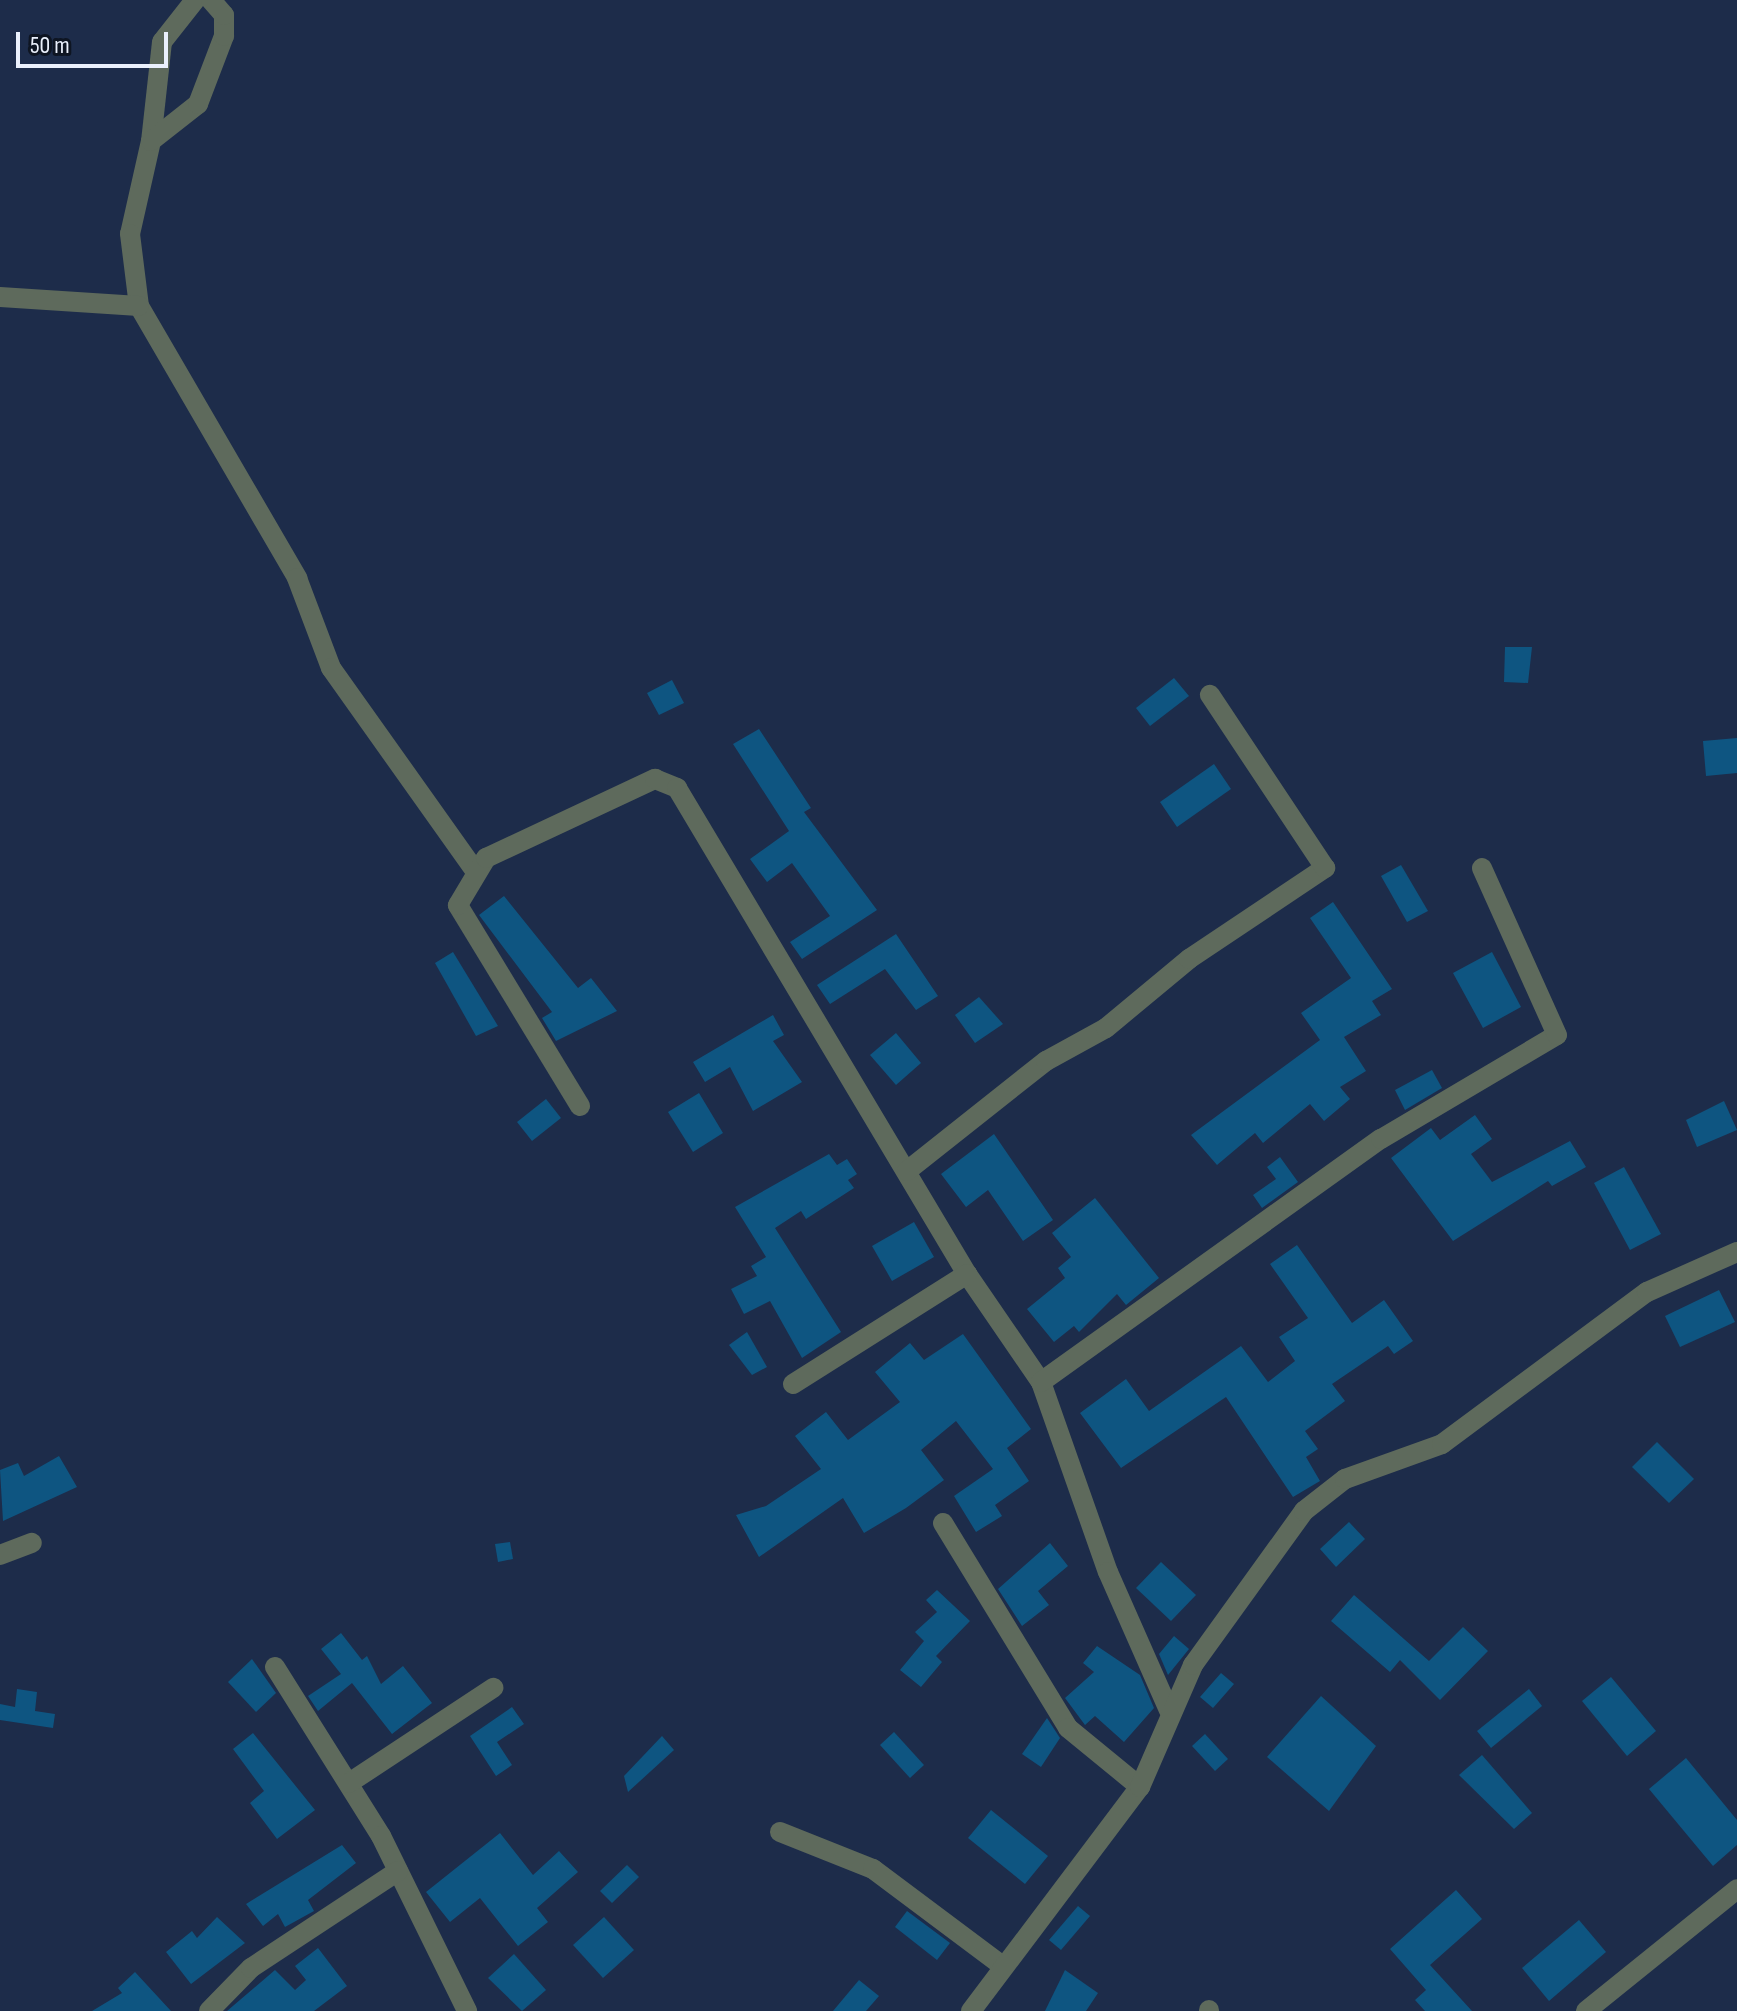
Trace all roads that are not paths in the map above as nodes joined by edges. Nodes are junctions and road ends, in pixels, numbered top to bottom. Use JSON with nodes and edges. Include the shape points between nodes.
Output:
{"nodes":[{"id":1,"x":195,"y":0,"type":"edge"},
{"id":2,"x":211,"y":0,"type":"edge"},
{"id":3,"x":151,"y":141,"type":"junction"},
{"id":4,"x":0,"y":297,"type":"edge"},
{"id":5,"x":139,"y":306,"type":"junction"},
{"id":6,"x":1210,"y":695,"type":"dead end"},
{"id":7,"x":1482,"y":868,"type":"dead end"},
{"id":8,"x":475,"y":871,"type":"junction"},
{"id":9,"x":580,"y":1106,"type":"dead end"},
{"id":10,"x":907,"y":1171,"type":"junction"},
{"id":11,"x":1737,"y":1252,"type":"edge"},
{"id":12,"x":967,"y":1274,"type":"junction"},
{"id":13,"x":1041,"y":1382,"type":"junction"},
{"id":14,"x":793,"y":1384,"type":"dead end"},
{"id":15,"x":943,"y":1523,"type":"dead end"},
{"id":16,"x":32,"y":1543,"type":"dead end"},
{"id":17,"x":0,"y":1555,"type":"edge"},
{"id":18,"x":275,"y":1667,"type":"dead end"},
{"id":19,"x":493,"y":1688,"type":"dead end"},
{"id":20,"x":1169,"y":1710,"type":"junction"},
{"id":21,"x":349,"y":1783,"type":"junction"},
{"id":22,"x":1140,"y":1787,"type":"junction"},
{"id":23,"x":780,"y":1832,"type":"dead end"},
{"id":24,"x":398,"y":1871,"type":"junction"},
{"id":25,"x":1737,"y":1889,"type":"edge"},
{"id":26,"x":1000,"y":1964,"type":"junction"},
{"id":27,"x":209,"y":2011,"type":"edge"},
{"id":28,"x":467,"y":2011,"type":"edge"},
{"id":29,"x":971,"y":2011,"type":"edge"},
{"id":30,"x":1586,"y":2011,"type":"edge"}],
"edges":[{"from":1,"to":3,"type":"street","via":[[162,42]]},
{"from":2,"to":3,"type":"street","via":[[224,15],[224,36],[198,104]]},
{"from":3,"to":5,"type":"street","via":[[130,234]]},
{"from":4,"to":5,"type":"street"},
{"from":5,"to":8,"type":"street","via":[[297,578],[331,668]]},
{"from":6,"to":10,"type":"street","via":[[1325,868],[1189,959],[1106,1028],[1046,1061]]},
{"from":7,"to":13,"type":"street","via":[[1557,1035],[1381,1139]]},
{"from":8,"to":9,"type":"street","via":[[458,905],[464,921]]},
{"from":8,"to":10,"type":"street","via":[[486,858],[630,789],[655,779],[677,788]]},
{"from":10,"to":12,"type":"street"},
{"from":11,"to":20,"type":"street","via":[[1647,1292],[1442,1444],[1345,1479],[1304,1511],[1222,1619]]},
{"from":12,"to":13,"type":"street"},
{"from":12,"to":14,"type":"street"},
{"from":13,"to":20,"type":"street","via":[[1108,1572]]},
{"from":15,"to":22,"type":"street","via":[[1068,1728]]},
{"from":16,"to":17,"type":"street"},
{"from":18,"to":21,"type":"street"},
{"from":19,"to":21,"type":"street"},
{"from":20,"to":22,"type":"street"},
{"from":21,"to":24,"type":"street"},
{"from":22,"to":26,"type":"street"},
{"from":23,"to":26,"type":"street","via":[[873,1869]]},
{"from":24,"to":27,"type":"street","via":[[251,1968]]},
{"from":24,"to":28,"type":"street"},
{"from":25,"to":30,"type":"street"},
{"from":26,"to":29,"type":"street"}]}
